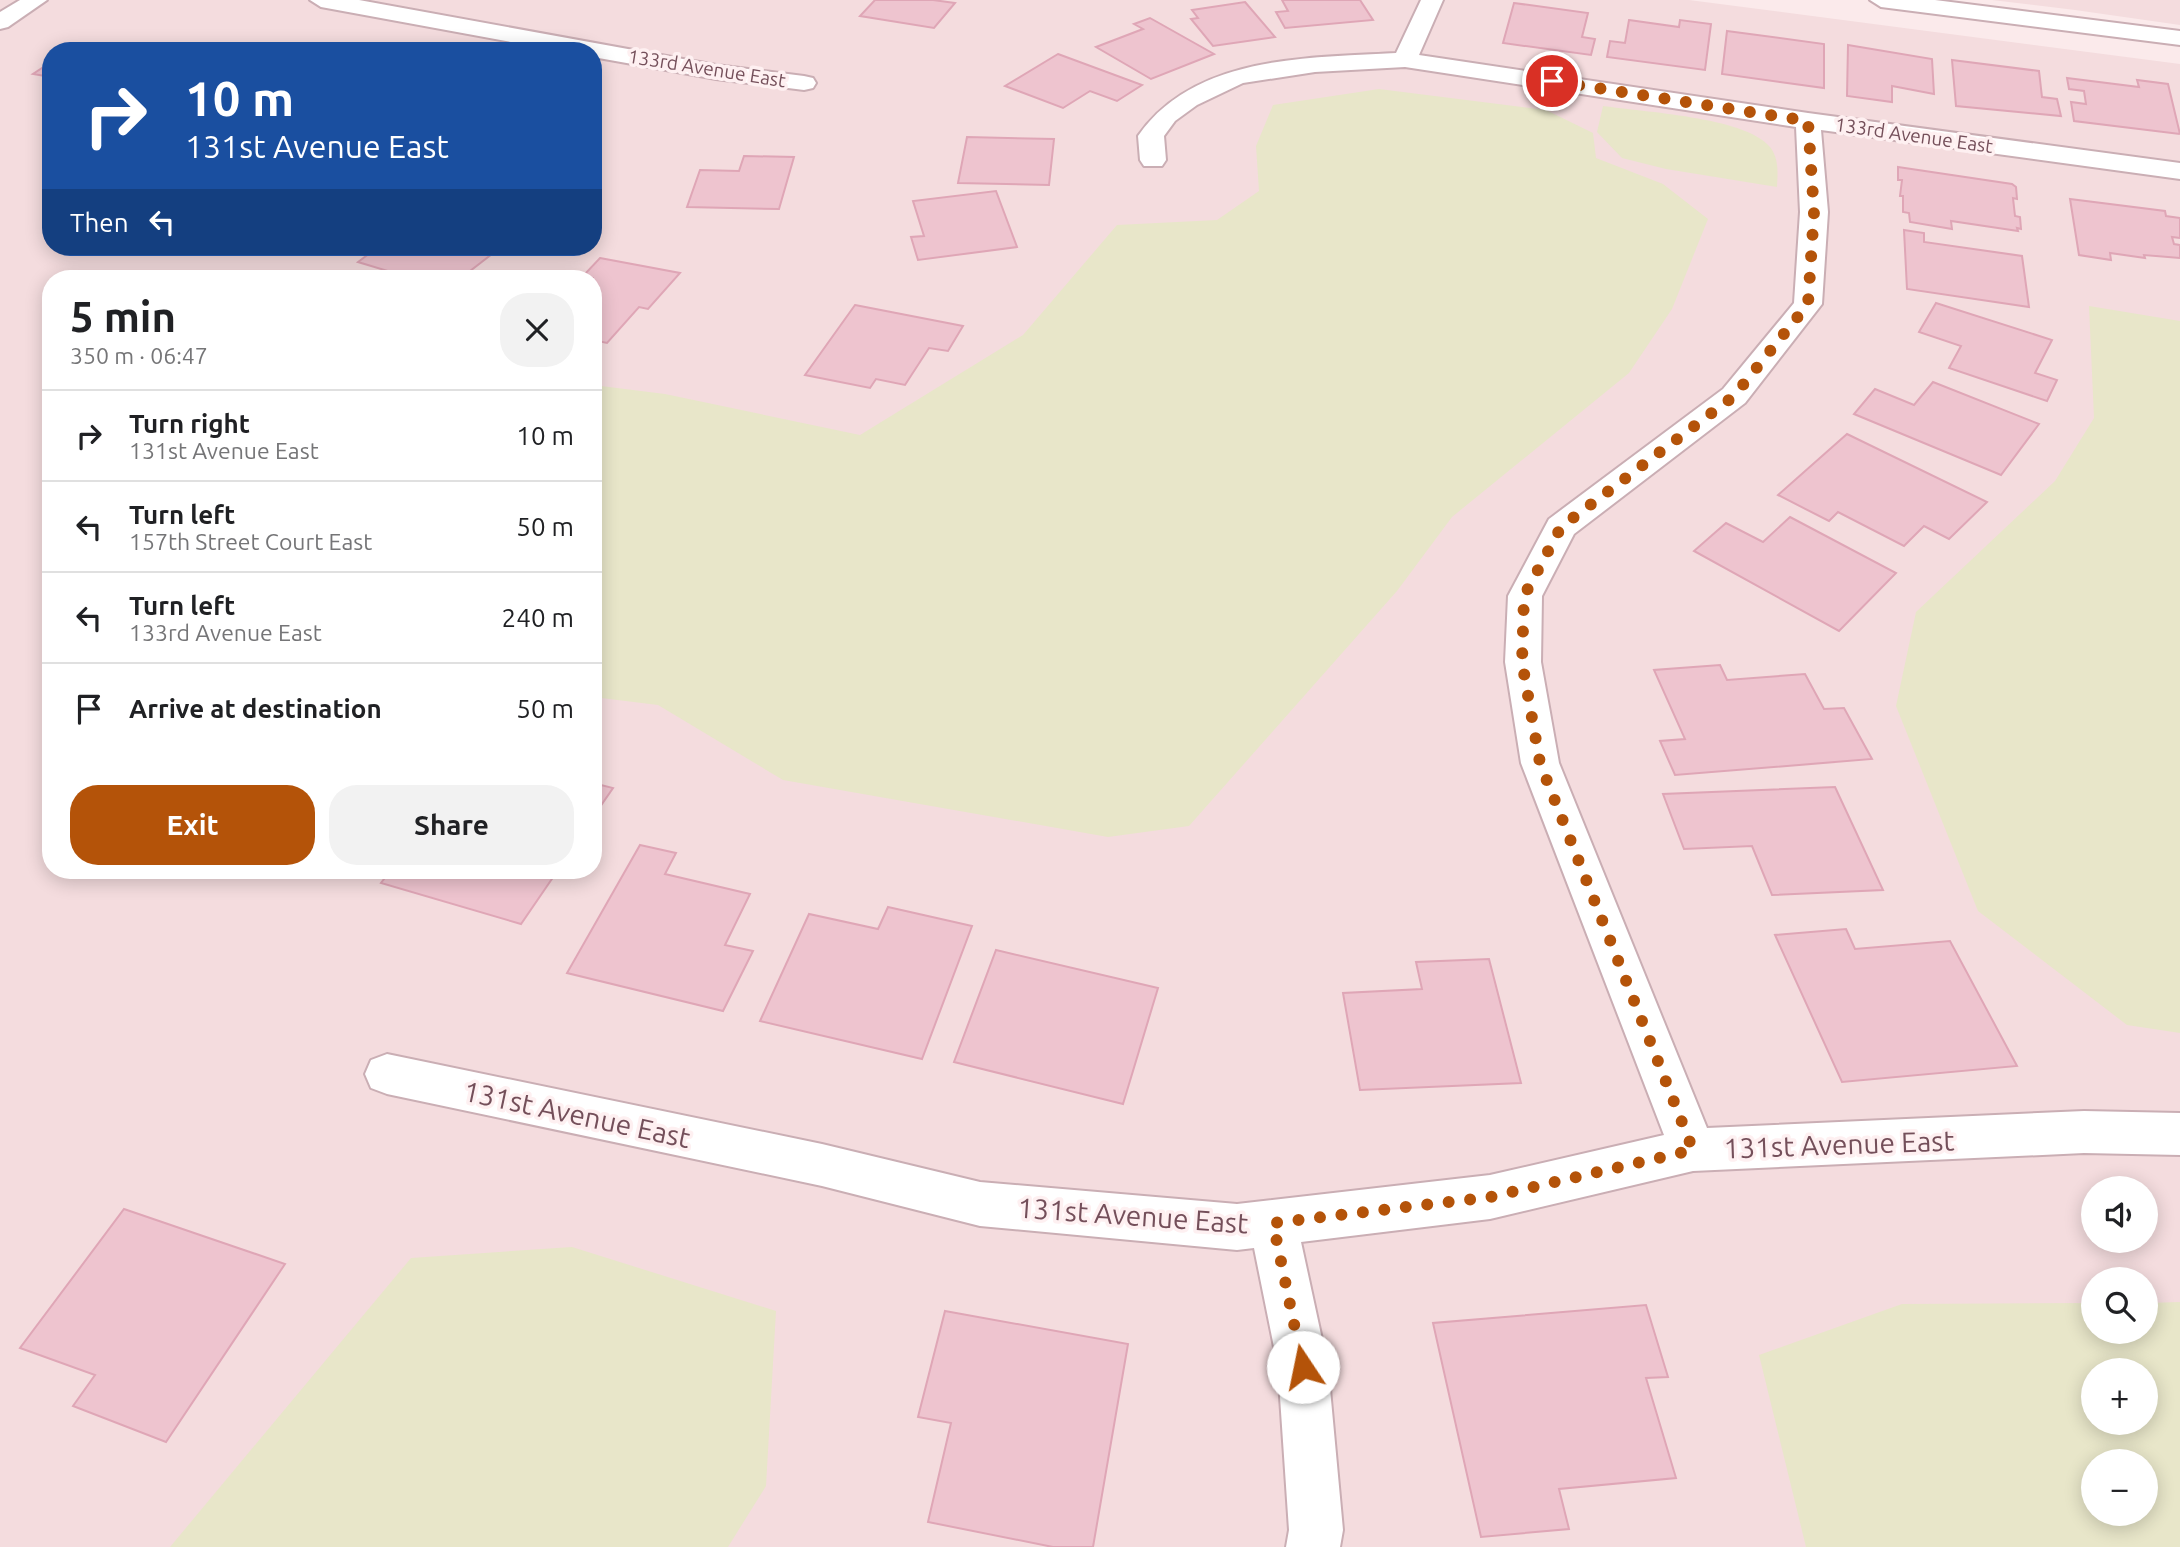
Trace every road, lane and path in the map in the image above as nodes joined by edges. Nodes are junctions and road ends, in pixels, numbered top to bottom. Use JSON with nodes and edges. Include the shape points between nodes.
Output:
{"nodes":[{"id":1,"x":36,"y":0,"type":"edge"},
{"id":2,"x":321,"y":0,"type":"edge"},
{"id":3,"x":1432,"y":0,"type":"edge"},
{"id":4,"x":1881,"y":0,"type":"edge"},
{"id":5,"x":1995,"y":7,"type":"edge"},
{"id":6,"x":0,"y":22,"type":"edge"},
{"id":7,"x":2180,"y":38,"type":"edge"},
{"id":8,"x":551,"y":42,"type":"edge"},
{"id":9,"x":602,"y":51,"type":"edge"},
{"id":10,"x":1405,"y":60,"type":"junction"},
{"id":11,"x":804,"y":83,"type":"dead end"},
{"id":12,"x":1808,"y":121,"type":"junction"},
{"id":13,"x":1153,"y":160,"type":"dead end"},
{"id":14,"x":2180,"y":172,"type":"edge"},
{"id":15,"x":387,"y":1074,"type":"dead end"},
{"id":16,"x":2180,"y":1134,"type":"edge"},
{"id":17,"x":1693,"y":1150,"type":"junction"},
{"id":18,"x":1273,"y":1223,"type":"junction"},
{"id":19,"x":1313,"y":1547,"type":"edge"}],
"edges":[{"from":1,"to":6,"type":"street"},
{"from":2,"to":8,"type":"street","name":"133rd Avenue East"},
{"from":3,"to":10,"type":"street"},
{"from":4,"to":5,"type":"street"},
{"from":5,"to":7,"type":"street"},
{"from":9,"to":11,"type":"street","name":"133rd Avenue East"},
{"from":10,"to":12,"type":"street","name":"133rd Avenue East"},
{"from":10,"to":13,"type":"street","name":"133rd Avenue East","via":[[1315,65],[1237,77],[1209,88],[1166,116],[1151,136]]},
{"from":12,"to":14,"type":"street","name":"133rd Avenue East"},
{"from":12,"to":17,"type":"street","via":[[1814,212],[1808,304],[1734,396],[1561,527],[1524,596],[1522,662],[1540,763]]},
{"from":15,"to":18,"type":"street","name":"131st Avenue East","via":[[822,1165],[980,1204],[1237,1227]]},
{"from":16,"to":17,"type":"street","name":"131st Avenue East","via":[[2084,1132]]},
{"from":17,"to":18,"type":"street","name":"131st Avenue East","via":[[1490,1197]]},
{"from":18,"to":19,"type":"street","via":[[1303,1367],[1316,1530]]}]}
